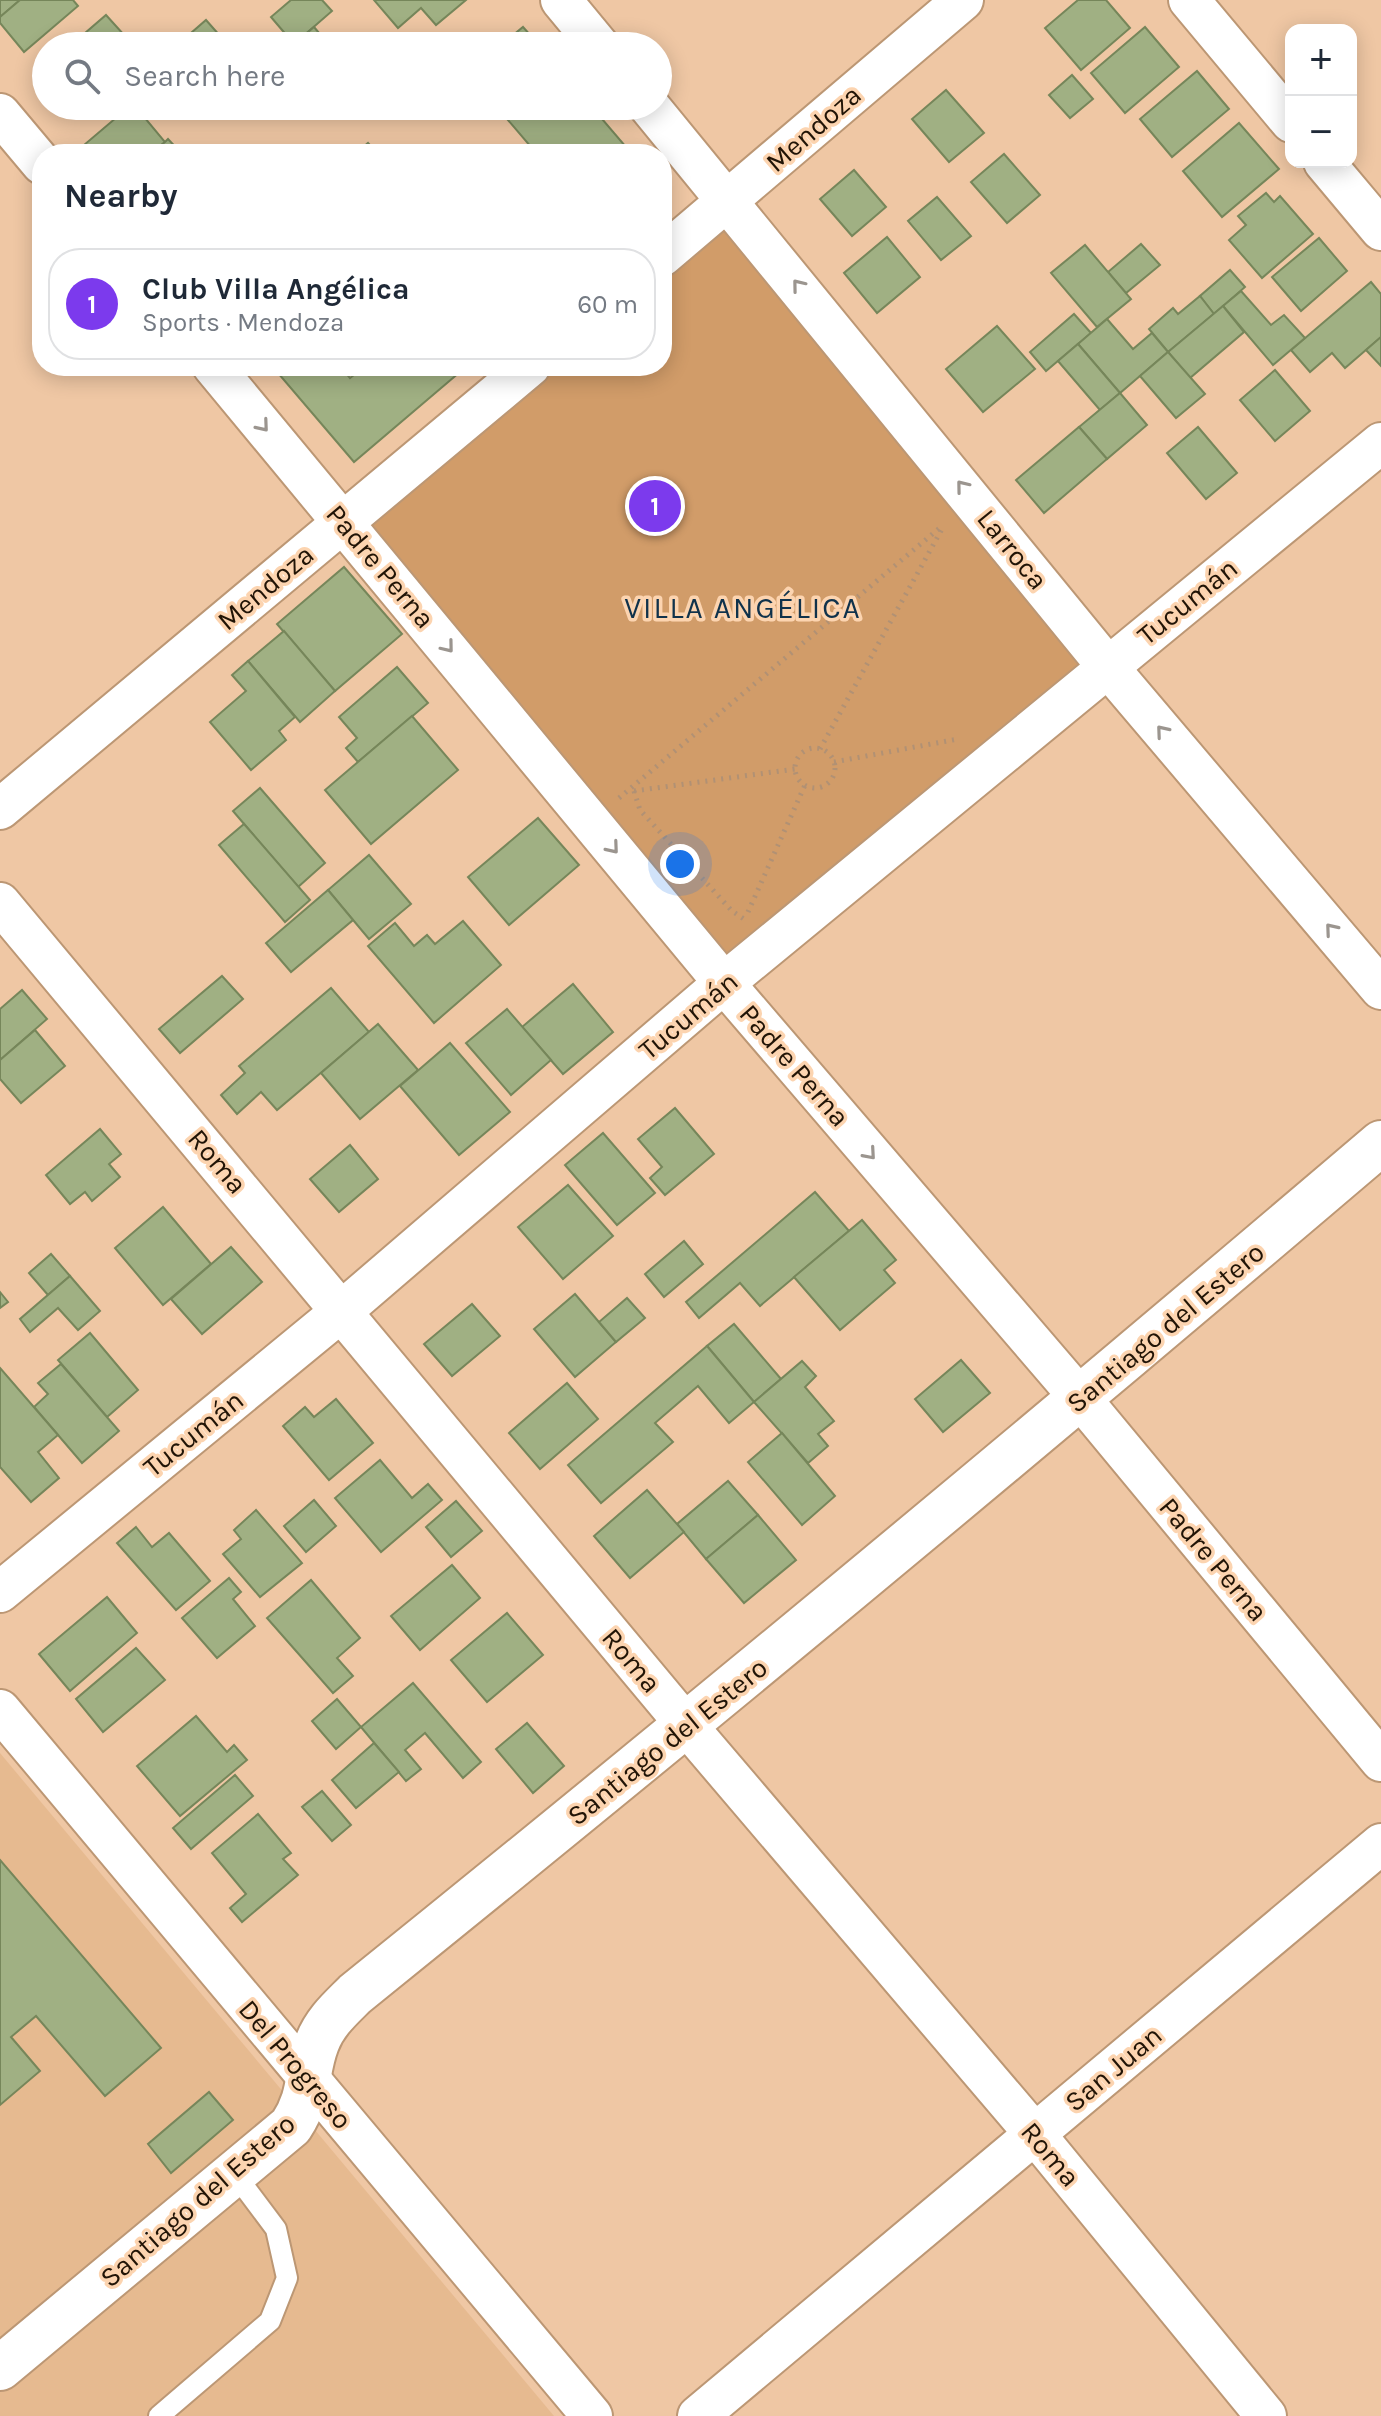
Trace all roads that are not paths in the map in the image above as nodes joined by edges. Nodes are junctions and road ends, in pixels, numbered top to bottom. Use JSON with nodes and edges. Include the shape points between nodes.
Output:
{"nodes":[{"id":1,"x":561,"y":0,"type":"edge"},
{"id":2,"x":963,"y":0,"type":"edge"},
{"id":3,"x":1189,"y":0,"type":"edge"},
{"id":4,"x":587,"y":32,"type":"edge"},
{"id":5,"x":0,"y":114,"type":"edge"},
{"id":6,"x":1285,"y":115,"type":"edge"},
{"id":7,"x":661,"y":120,"type":"edge"},
{"id":8,"x":32,"y":152,"type":"edge"},
{"id":9,"x":1329,"y":168,"type":"edge"},
{"id":10,"x":728,"y":201,"type":"junction"},
{"id":11,"x":1381,"y":230,"type":"edge"},
{"id":12,"x":672,"y":248,"type":"edge"},
{"id":13,"x":221,"y":376,"type":"edge"},
{"id":14,"x":518,"y":376,"type":"edge"},
{"id":15,"x":1381,"y":443,"type":"edge"},
{"id":16,"x":344,"y":521,"type":"junction"},
{"id":17,"x":1107,"y":666,"type":"junction"},
{"id":18,"x":0,"y":809,"type":"edge"},
{"id":19,"x":0,"y":903,"type":"edge"},
{"id":20,"x":714,"y":971,"type":"junction"},
{"id":21,"x":1381,"y":989,"type":"edge"},
{"id":22,"x":1381,"y":1143,"type":"edge"},
{"id":23,"x":343,"y":1310,"type":"junction"},
{"id":24,"x":1081,"y":1399,"type":"junction"},
{"id":25,"x":0,"y":1592,"type":"edge"},
{"id":26,"x":0,"y":1710,"type":"edge"},
{"id":27,"x":687,"y":1726,"type":"junction"},
{"id":28,"x":1381,"y":1761,"type":"edge"},
{"id":29,"x":1381,"y":1844,"type":"edge"},
{"id":30,"x":311,"y":2082,"type":"junction"},
{"id":31,"x":1034,"y":2133,"type":"junction"},
{"id":32,"x":234,"y":2173,"type":"junction"},
{"id":33,"x":0,"y":2368,"type":"edge"},
{"id":34,"x":159,"y":2416,"type":"edge"},
{"id":35,"x":592,"y":2416,"type":"edge"},
{"id":36,"x":698,"y":2416,"type":"edge"},
{"id":37,"x":1266,"y":2416,"type":"edge"}],
"edges":[{"from":1,"to":4,"type":"street"},
{"from":2,"to":10,"type":"street","name":"Mendoza"},
{"from":3,"to":6,"type":"street"},
{"from":5,"to":8,"type":"street"},
{"from":7,"to":10,"type":"street","name":"Larroca"},
{"from":9,"to":11,"type":"street"},
{"from":10,"to":12,"type":"street","name":"Mendoza"},
{"from":17,"to":10,"type":"street","name":"Larroca","one_way":true},
{"from":13,"to":16,"type":"street","name":"Padre Perna","one_way":true},
{"from":14,"to":16,"type":"street","name":"Mendoza"},
{"from":15,"to":17,"type":"street","name":"Tucumán"},
{"from":16,"to":18,"type":"street","name":"Mendoza"},
{"from":16,"to":20,"type":"street","name":"Padre Perna","one_way":true},
{"from":17,"to":20,"type":"street","name":"Tucumán"},
{"from":21,"to":17,"type":"street","name":"Larroca","one_way":true},
{"from":19,"to":23,"type":"street","name":"Roma"},
{"from":20,"to":23,"type":"street","name":"Tucumán"},
{"from":20,"to":24,"type":"street","name":"Padre Perna","one_way":true},
{"from":22,"to":24,"type":"street","name":"Santiago del Estero"},
{"from":23,"to":25,"type":"street","name":"Tucumán"},
{"from":23,"to":27,"type":"street","name":"Roma"},
{"from":24,"to":27,"type":"street","name":"Santiago del Estero"},
{"from":24,"to":28,"type":"street","name":"Padre Perna"},
{"from":26,"to":30,"type":"street","name":"Del Progreso"},
{"from":27,"to":30,"type":"street","name":"Santiago del Estero","via":[[355,1994],[327,2022],[316,2046]]},
{"from":27,"to":31,"type":"street","name":"Roma"},
{"from":29,"to":31,"type":"street","name":"San Juan"},
{"from":30,"to":32,"type":"street","name":"Santiago del Estero","via":[[291,2126]]},
{"from":30,"to":35,"type":"street","name":"Del Progreso"},
{"from":31,"to":36,"type":"street","name":"San Juan"},
{"from":31,"to":37,"type":"street","name":"Roma"},
{"from":32,"to":33,"type":"street","name":"Santiago del Estero"},
{"from":32,"to":34,"type":"lane","via":[[276,2229],[287,2278],[270,2321]]}]}
